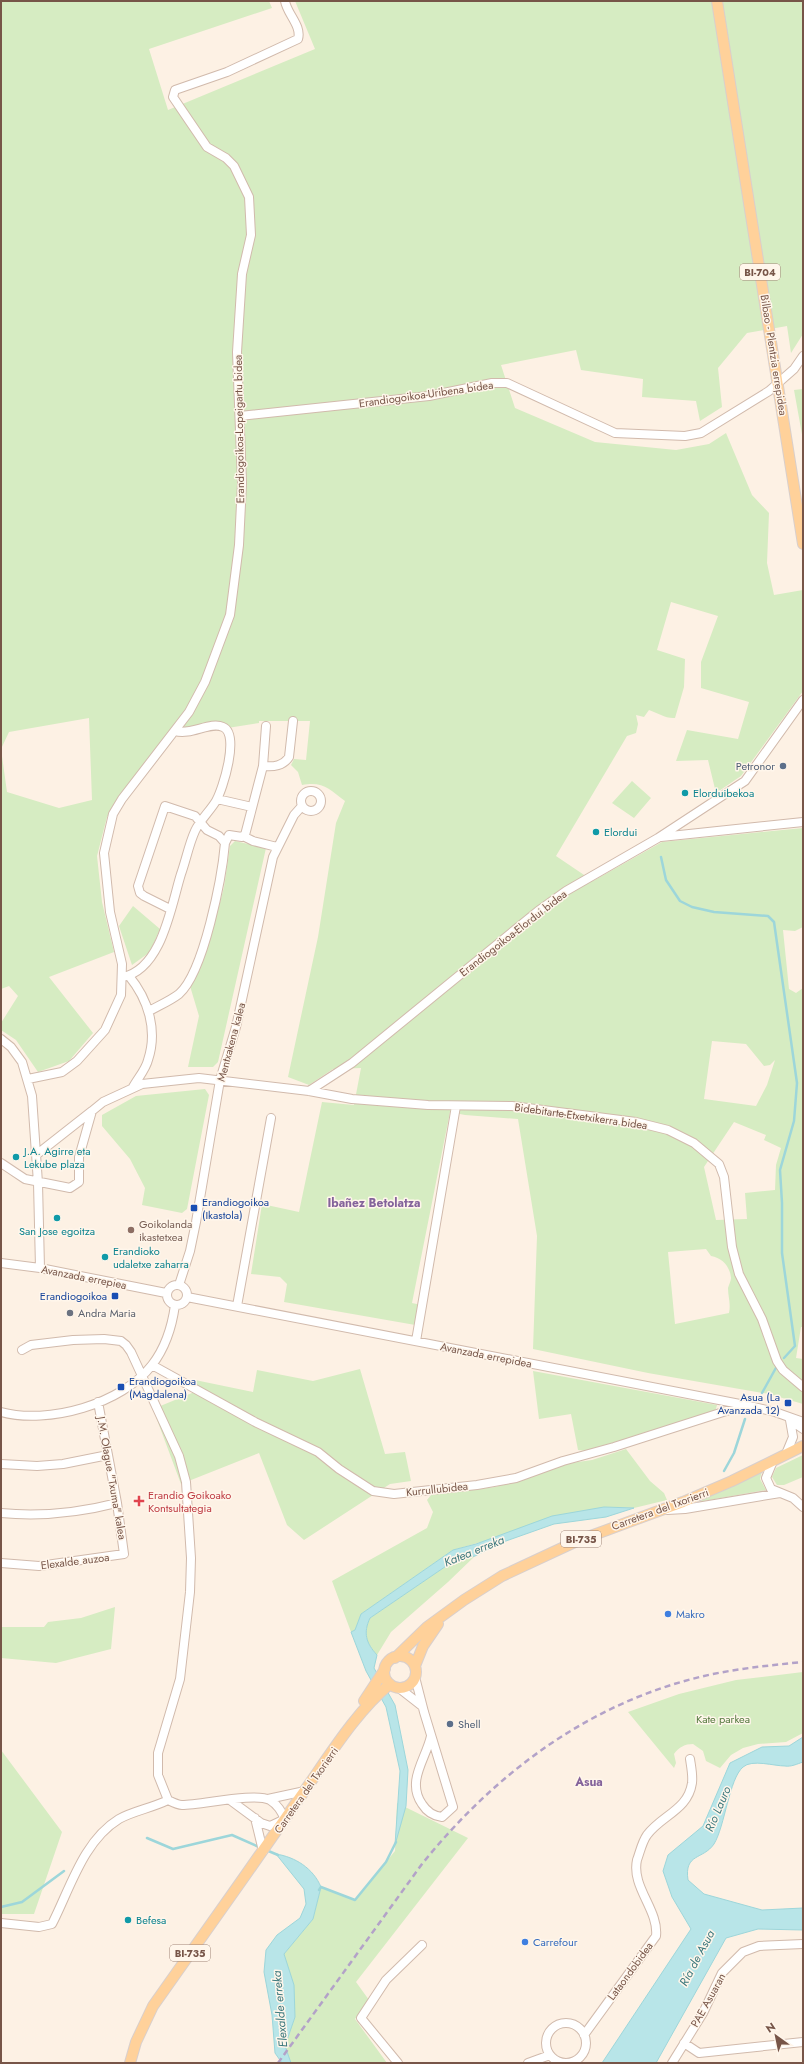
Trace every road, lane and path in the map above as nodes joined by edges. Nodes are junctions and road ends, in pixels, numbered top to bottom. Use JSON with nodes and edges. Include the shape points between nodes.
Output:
{"nodes":[{"id":1,"x":285,"y":1,"type":"edge"},
{"id":2,"x":717,"y":1,"type":"edge"},
{"id":3,"x":803,"y":356,"type":"edge"},
{"id":4,"x":778,"y":383,"type":"junction"},
{"id":5,"x":240,"y":416,"type":"junction"},
{"id":6,"x":803,"y":544,"type":"edge"},
{"id":7,"x":803,"y":700,"type":"edge"},
{"id":8,"x":293,"y":721,"type":"dead end"},
{"id":9,"x":266,"y":726,"type":"dead end"},
{"id":10,"x":175,"y":731,"type":"junction"},
{"id":11,"x":263,"y":766,"type":"junction"},
{"id":12,"x":217,"y":799,"type":"junction"},
{"id":13,"x":302,"y":806,"type":"dead end"},
{"id":14,"x":252,"y":807,"type":"junction"},
{"id":15,"x":803,"y":822,"type":"edge"},
{"id":16,"x":201,"y":823,"type":"junction"},
{"id":17,"x":243,"y":836,"type":"junction"},
{"id":18,"x":658,"y":838,"type":"junction"},
{"id":19,"x":225,"y":843,"type":"junction"},
{"id":20,"x":277,"y":847,"type":"junction"},
{"id":21,"x":170,"y":909,"type":"junction"},
{"id":22,"x":126,"y":976,"type":"junction"},
{"id":23,"x":149,"y":1011,"type":"junction"},
{"id":24,"x":1,"y":1038,"type":"edge"},
{"id":25,"x":28,"y":1079,"type":"junction"},
{"id":26,"x":220,"y":1080,"type":"junction"},
{"id":27,"x":133,"y":1087,"type":"junction"},
{"id":28,"x":309,"y":1091,"type":"junction"},
{"id":29,"x":456,"y":1106,"type":"junction"},
{"id":30,"x":92,"y":1111,"type":"junction"},
{"id":31,"x":271,"y":1118,"type":"dead end"},
{"id":32,"x":36,"y":1155,"type":"junction"},
{"id":33,"x":3,"y":1164,"type":"edge"},
{"id":34,"x":38,"y":1183,"type":"junction"},
{"id":35,"x":1,"y":1263,"type":"edge"},
{"id":36,"x":40,"y":1268,"type":"junction"},
{"id":37,"x":179,"y":1285,"type":"junction"},
{"id":38,"x":166,"y":1293,"type":"junction"},
{"id":39,"x":187,"y":1297,"type":"junction"},
{"id":40,"x":175,"y":1305,"type":"junction"},
{"id":41,"x":237,"y":1306,"type":"junction"},
{"id":42,"x":416,"y":1341,"type":"junction"},
{"id":43,"x":22,"y":1350,"type":"dead end"},
{"id":44,"x":152,"y":1365,"type":"junction"},
{"id":45,"x":142,"y":1375,"type":"junction"},
{"id":46,"x":803,"y":1387,"type":"edge"},
{"id":47,"x":98,"y":1402,"type":"junction"},
{"id":48,"x":745,"y":1405,"type":"junction"},
{"id":49,"x":1,"y":1412,"type":"edge"},
{"id":50,"x":787,"y":1418,"type":"junction"},
{"id":51,"x":803,"y":1422,"type":"edge"},
{"id":52,"x":803,"y":1429,"type":"edge"},
{"id":53,"x":801,"y":1447,"type":"edge"},
{"id":54,"x":108,"y":1454,"type":"junction"},
{"id":55,"x":786,"y":1454,"type":"junction"},
{"id":56,"x":773,"y":1461,"type":"junction"},
{"id":57,"x":1,"y":1464,"type":"edge"},
{"id":58,"x":780,"y":1493,"type":"junction"},
{"id":59,"x":117,"y":1503,"type":"junction"},
{"id":60,"x":803,"y":1507,"type":"edge"},
{"id":61,"x":658,"y":1511,"type":"junction"},
{"id":62,"x":1,"y":1513,"type":"edge"},
{"id":63,"x":124,"y":1554,"type":"joint"},
{"id":64,"x":1,"y":1563,"type":"edge"},
{"id":65,"x":450,"y":1611,"type":"junction"},
{"id":66,"x":395,"y":1658,"type":"junction"},
{"id":67,"x":415,"y":1666,"type":"junction"},
{"id":68,"x":385,"y":1669,"type":"junction"},
{"id":69,"x":415,"y":1677,"type":"junction"},
{"id":70,"x":390,"y":1684,"type":"junction"},
{"id":71,"x":400,"y":1688,"type":"junction"},
{"id":72,"x":422,"y":1706,"type":"junction"},
{"id":73,"x":349,"y":1730,"type":"junction"},
{"id":74,"x":430,"y":1736,"type":"junction"},
{"id":75,"x":690,"y":1758,"type":"dead end"},
{"id":76,"x":305,"y":1791,"type":"junction"},
{"id":77,"x":268,"y":1799,"type":"junction"},
{"id":78,"x":168,"y":1800,"type":"junction"},
{"id":79,"x":230,"y":1800,"type":"junction"},
{"id":80,"x":255,"y":1818,"type":"junction"},
{"id":81,"x":285,"y":1819,"type":"junction"},
{"id":82,"x":263,"y":1850,"type":"junction"},
{"id":83,"x":1,"y":1923,"type":"edge"},
{"id":84,"x":803,"y":1944,"type":"edge"},
{"id":85,"x":422,"y":1945,"type":"dead end"},
{"id":86,"x":584,"y":2035,"type":"junction"},
{"id":87,"x":803,"y":2042,"type":"edge"},
{"id":88,"x":684,"y":2043,"type":"junction"},
{"id":89,"x":550,"y":2055,"type":"junction"},
{"id":90,"x":572,"y":2062,"type":"edge"},
{"id":91,"x":130,"y":2063,"type":"edge"},
{"id":92,"x":398,"y":2063,"type":"edge"},
{"id":93,"x":528,"y":2063,"type":"edge"},
{"id":94,"x":672,"y":2063,"type":"edge"}],
"edges":[{"from":1,"to":5,"type":"street","name":"Erandiogoikoa-Lopeigartu bidea","via":[[288,13],[300,34],[298,39],[227,72],[175,90],[173,97],[207,147],[234,166],[249,197],[251,235],[242,274],[237,345]]},
{"from":2,"to":4,"type":"main road","name":"Bilbao - Plentzia errepidea","number":"BI-704"},
{"from":3,"to":4,"type":"street","name":"Erandiogoikoa-Uribena bidea","via":[[794,369]]},
{"from":4,"to":5,"type":"street","name":"Erandiogoikoa-Uribena bidea","via":[[701,433],[685,436],[615,433],[507,383],[492,383],[422,396]]},
{"from":4,"to":6,"type":"main road","name":"Bilbao - Plentzia errepidea","number":"BI-704"},
{"from":5,"to":10,"type":"street","name":"Erandiogoikoa-Lopeigartu bidea","via":[[242,483],[239,545],[230,615],[205,682],[189,712]]},
{"from":7,"to":18,"type":"street","name":"Erandiogoikoa-Elordui bidea","via":[[745,781]]},
{"from":8,"to":11,"type":"street","via":[[289,757],[281,765]]},
{"from":9,"to":11,"type":"street"},
{"from":10,"to":12,"type":"street","via":[[189,732],[215,725],[223,726],[229,733],[227,770]]},
{"from":10,"to":22,"type":"street","name":"Erandiogoikoa-Lopeigartu bidea","via":[[113,814],[104,853],[110,912]]},
{"from":11,"to":14,"type":"street"},
{"from":12,"to":14,"type":"street"},
{"from":12,"to":16,"type":"street"},
{"from":13,"to":20,"type":"street","name":"Mentxakena kalea","via":[[294,815]]},
{"from":14,"to":17,"type":"street"},
{"from":15,"to":18,"type":"street"},
{"from":16,"to":19,"type":"street","via":[[206,830],[219,836]]},
{"from":16,"to":21,"type":"street","via":[[195,832]]},
{"from":16,"to":21,"type":"street","via":[[195,816],[165,806],[138,886],[144,896]]},
{"from":17,"to":19,"type":"street","via":[[229,835]]},
{"from":17,"to":20,"type":"street"},
{"from":18,"to":28,"type":"street","name":"Erandiogoikoa-Elordui bidea","via":[[566,891],[352,1063]]},
{"from":19,"to":23,"type":"street","via":[[216,900],[194,970],[178,995]]},
{"from":20,"to":26,"type":"street","name":"Mentxakena kalea","via":[[236,1027]]},
{"from":21,"to":22,"type":"street","via":[[159,948],[150,959]]},
{"from":22,"to":23,"type":"street","via":[[139,989]]},
{"from":22,"to":25,"type":"street","name":"Erandiogoikoa-Lopeigartu bidea","via":[[105,1030],[77,1061],[62,1072]]},
{"from":23,"to":27,"type":"street","via":[[151,1050],[148,1061]]},
{"from":24,"to":25,"type":"street","via":[[22,1062]]},
{"from":25,"to":32,"type":"street","via":[[32,1096]]},
{"from":26,"to":27,"type":"street","name":"Bidebitarte-Etxetxikerra bidea","via":[[200,1078]]},
{"from":26,"to":28,"type":"street","name":"Bidebitarte-Etxetxikerra bidea"},
{"from":26,"to":37,"type":"street","name":"Mentxakena kalea","via":[[196,1222]]},
{"from":27,"to":30,"type":"street","name":"Bidebitarte-Etxetxikerra bidea","via":[[103,1102]]},
{"from":28,"to":29,"type":"street","name":"Bidebitarte-Etxetxikerra bidea","via":[[352,1099]]},
{"from":29,"to":42,"type":"street"},
{"from":29,"to":46,"type":"street","name":"Bidebitarte-Etxetxikerra bidea","via":[[512,1106],[636,1122],[668,1130],[694,1143],[719,1164],[724,1177],[732,1247],[739,1274],[762,1319],[777,1361],[783,1370]]},
{"from":30,"to":32,"type":"street","name":"Bidebitarte-Etxetxikerra bidea"},
{"from":30,"to":34,"type":"street","via":[[79,1157],[79,1182],[70,1188]]},
{"from":31,"to":41,"type":"street"},
{"from":32,"to":34,"type":"street"},
{"from":33,"to":34,"type":"street","via":[[25,1179]]},
{"from":34,"to":36,"type":"street"},
{"from":35,"to":36,"type":"street","name":"Avanzada errepiea"},
{"from":36,"to":38,"type":"street","name":"Avanzada errepiea"},
{"from":37,"to":38,"type":"street","via":[[172,1286]]},
{"from":37,"to":39,"type":"street","via":[[186,1291]]},
{"from":38,"to":40,"type":"street","via":[[169,1302]]},
{"from":39,"to":40,"type":"street","via":[[184,1303]]},
{"from":39,"to":41,"type":"street","name":"Avanzada errepidea"},
{"from":40,"to":44,"type":"street","via":[[168,1336]]},
{"from":41,"to":42,"type":"street","name":"Avanzada errepidea"},
{"from":42,"to":48,"type":"street","name":"Avanzada errepidea"},
{"from":43,"to":45,"type":"street","via":[[31,1345],[73,1340],[121,1341],[126,1345]]},
{"from":44,"to":45,"type":"street"},
{"from":44,"to":48,"type":"street","name":"Kurrullubidea","via":[[254,1422],[318,1452],[373,1491],[394,1494],[516,1478]]},
{"from":45,"to":47,"type":"street"},
{"from":45,"to":78,"type":"street","via":[[174,1445],[186,1482],[191,1558],[190,1592],[180,1679],[158,1753],[158,1775]]},
{"from":47,"to":49,"type":"street","via":[[73,1411],[43,1416]]},
{"from":47,"to":54,"type":"street","name":"J.M. Olague \"Txuma\" kalea"},
{"from":48,"to":50,"type":"street","name":"Avanzada errepidea"},
{"from":50,"to":51,"type":"street","name":"Avanzada errepidea"},
{"from":50,"to":52,"type":"street"},
{"from":50,"to":55,"type":"street","via":[[793,1437]]},
{"from":53,"to":55,"type":"main road","number":"BI-735"},
{"from":54,"to":57,"type":"street","via":[[63,1464]]},
{"from":54,"to":59,"type":"street","name":"J.M. Olague \"Txuma\" kalea"},
{"from":55,"to":56,"type":"main road","name":"Carretera del Txorierri","number":"BI-735"},
{"from":56,"to":58,"type":"street","via":[[766,1478],[771,1489]]},
{"from":56,"to":61,"type":"main road","name":"Carretera del Txorierri","number":"BI-735","via":[[732,1482]]},
{"from":58,"to":60,"type":"street","via":[[793,1498]]},
{"from":58,"to":61,"type":"street","via":[[685,1510]]},
{"from":59,"to":62,"type":"street","via":[[74,1513],[33,1516]]},
{"from":59,"to":63,"type":"street","name":"J.M. Olague \"Txuma\" kalea"},
{"from":61,"to":65,"type":"main road","name":"Carretera del Txorierri","number":"BI-735","via":[[535,1560],[479,1589]]},
{"from":63,"to":64,"type":"street","name":"Elexalde auzoa","via":[[40,1566]]},
{"from":65,"to":66,"type":"main road","name":"Carretera del Txorierri","number":"BI-735","via":[[428,1627]]},
{"from":65,"to":67,"type":"main road","name":"Carretera del Txorierri","number":"BI-735","via":[[430,1635]]},
{"from":66,"to":67,"type":"main road","via":[[409,1659]]},
{"from":66,"to":68,"type":"main road"},
{"from":67,"to":69,"type":"main road"},
{"from":68,"to":70,"type":"main road"},
{"from":68,"to":73,"type":"main road","name":"Carretera del Txorierri","number":"BI-735"},
{"from":69,"to":71,"type":"main road","via":[[411,1684]]},
{"from":69,"to":72,"type":"street"},
{"from":70,"to":71,"type":"main road"},
{"from":70,"to":73,"type":"main road","name":"Carretera del Txorierri","number":"BI-735","via":[[376,1695]]},
{"from":71,"to":72,"type":"street"},
{"from":72,"to":74,"type":"street"},
{"from":73,"to":76,"type":"main road","name":"Carretera del Txorierri","number":"BI-735"},
{"from":74,"to":74,"type":"street","via":[[428,1750],[416,1775],[416,1789],[425,1809],[434,1816],[442,1817],[453,1807]]},
{"from":75,"to":86,"type":"street","name":"Lataondobidea","via":[[692,1782],[685,1803],[647,1835],[637,1862],[637,1877],[657,1927],[656,1936]]},
{"from":76,"to":77,"type":"street"},
{"from":76,"to":81,"type":"main road","name":"Carretera del Txorierri","number":"BI-735"},
{"from":77,"to":79,"type":"street"},
{"from":77,"to":81,"type":"street","via":[[278,1807]]},
{"from":78,"to":79,"type":"street","via":[[181,1805]]},
{"from":78,"to":83,"type":"street","via":[[119,1819],[99,1837],[84,1857],[52,1924],[39,1927]]},
{"from":79,"to":80,"type":"street"},
{"from":80,"to":81,"type":"street","via":[[270,1826]]},
{"from":80,"to":82,"type":"street"},
{"from":81,"to":82,"type":"main road","name":"Carretera del Txorierri","number":"BI-735"},
{"from":82,"to":91,"type":"main road","number":"BI-735","via":[[153,2006],[136,2042]]},
{"from":84,"to":88,"type":"street","name":"PAE Asuaran","via":[[759,1946],[743,1952],[722,1973],[703,2013]]},
{"from":85,"to":92,"type":"street","via":[[386,1980],[361,2018]]},
{"from":86,"to":89,"type":"street","via":[[572,2024],[555,2026],[547,2036],[546,2043]]},
{"from":86,"to":90,"type":"street","via":[[586,2041],[583,2054]]},
{"from":87,"to":88,"type":"street","via":[[699,2053]]},
{"from":88,"to":94,"type":"street","name":"PAE Asuaran"},
{"from":89,"to":90,"type":"street","via":[[560,2062]]},
{"from":89,"to":93,"type":"street"}]}
